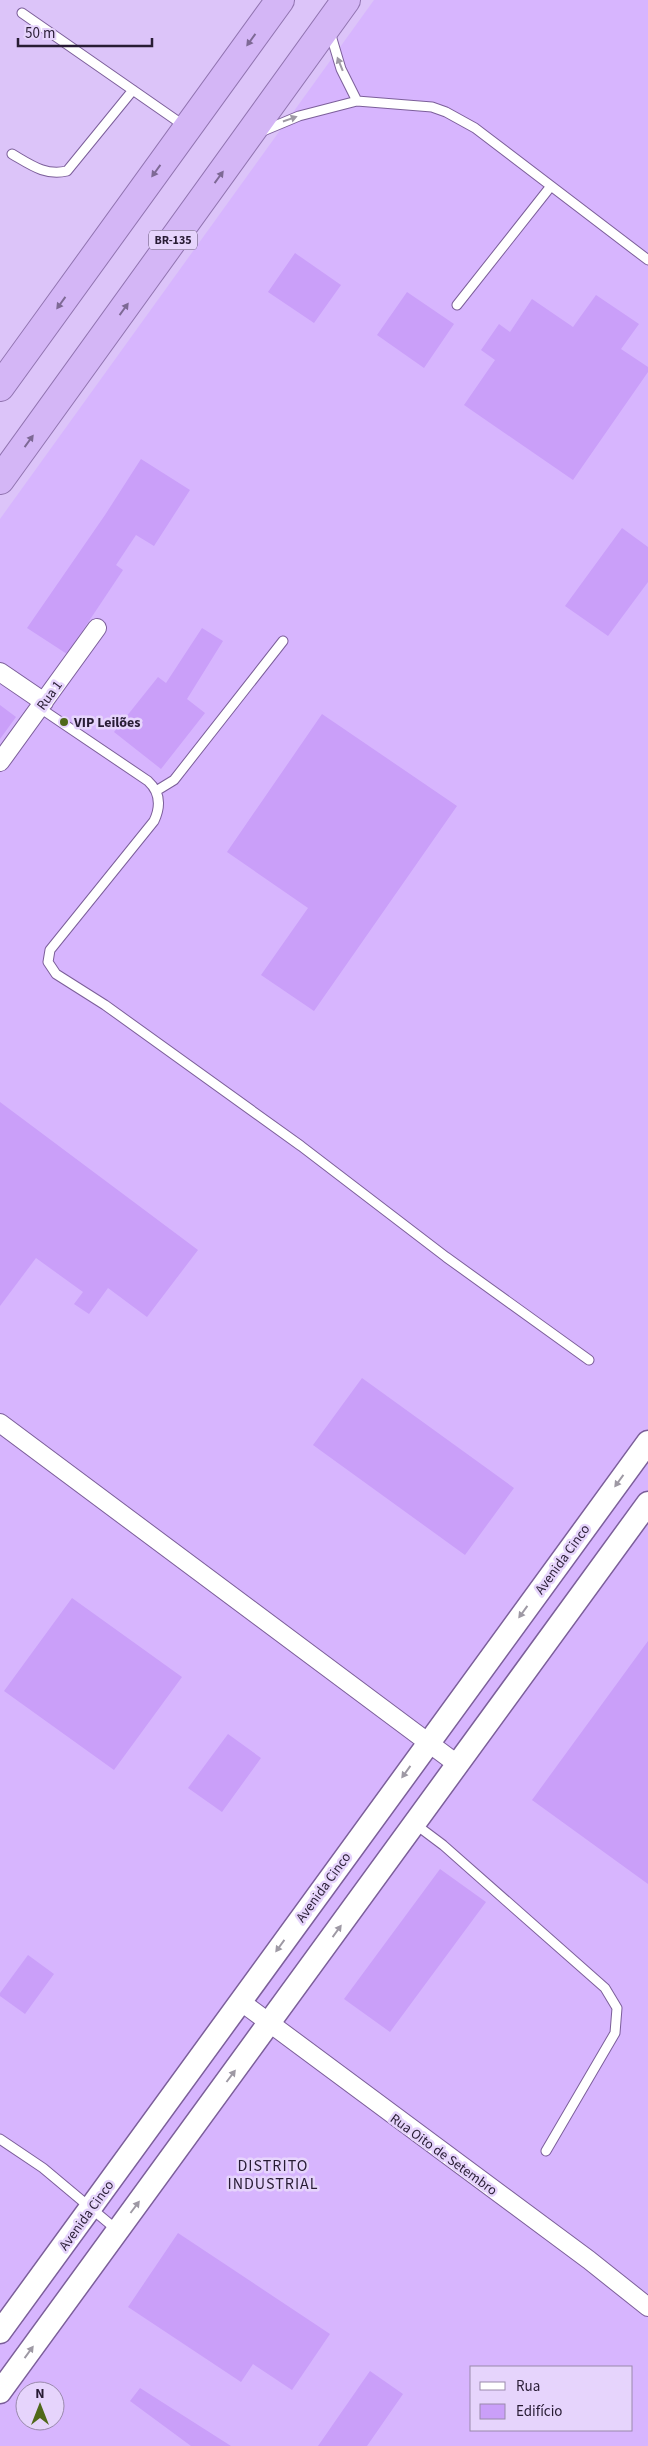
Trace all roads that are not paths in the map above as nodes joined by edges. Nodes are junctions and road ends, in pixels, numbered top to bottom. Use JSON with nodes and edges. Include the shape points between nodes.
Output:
{"nodes":[{"id":1,"x":280,"y":0,"type":"edge"},
{"id":2,"x":346,"y":0,"type":"edge"},
{"id":3,"x":22,"y":13,"type":"dead end"},
{"id":4,"x":328,"y":26,"type":"junction"},
{"id":5,"x":133,"y":90,"type":"junction"},
{"id":6,"x":357,"y":101,"type":"junction"},
{"id":7,"x":187,"y":128,"type":"junction"},
{"id":8,"x":246,"y":139,"type":"junction"},
{"id":9,"x":12,"y":154,"type":"dead end"},
{"id":10,"x":551,"y":186,"type":"junction"},
{"id":11,"x":648,"y":260,"type":"edge"},
{"id":12,"x":457,"y":305,"type":"dead end"},
{"id":13,"x":0,"y":387,"type":"edge"},
{"id":14,"x":0,"y":480,"type":"edge"},
{"id":15,"x":98,"y":628,"type":"dead end"},
{"id":16,"x":283,"y":641,"type":"dead end"},
{"id":17,"x":0,"y":672,"type":"edge"},
{"id":18,"x":42,"y":705,"type":"junction"},
{"id":19,"x":0,"y":762,"type":"edge"},
{"id":20,"x":156,"y":791,"type":"junction"},
{"id":21,"x":589,"y":1360,"type":"dead end"},
{"id":22,"x":0,"y":1423,"type":"edge"},
{"id":23,"x":648,"y":1442,"type":"edge"},
{"id":24,"x":648,"y":1503,"type":"edge"},
{"id":25,"x":428,"y":1742,"type":"junction"},
{"id":26,"x":458,"y":1764,"type":"junction"},
{"id":27,"x":415,"y":1824,"type":"junction"},
{"id":28,"x":240,"y":2001,"type":"junction"},
{"id":29,"x":270,"y":2025,"type":"junction"},
{"id":30,"x":0,"y":2139,"type":"edge"},
{"id":31,"x":546,"y":2151,"type":"dead end"},
{"id":32,"x":90,"y":2209,"type":"junction"},
{"id":33,"x":117,"y":2230,"type":"junction"},
{"id":34,"x":648,"y":2307,"type":"edge"},
{"id":35,"x":0,"y":2332,"type":"edge"},
{"id":36,"x":0,"y":2392,"type":"edge"}],
"edges":[{"from":1,"to":7,"type":"highway","one_way":true},
{"from":2,"to":4,"type":"highway","number":"BR-135"},
{"from":3,"to":5,"type":"lane"},
{"from":6,"to":4,"type":"lane","one_way":true,"via":[[336,55]]},
{"from":4,"to":8,"type":"highway","number":"BR-135"},
{"from":5,"to":7,"type":"lane"},
{"from":5,"to":9,"type":"lane","via":[[67,171],[43,172]]},
{"from":8,"to":6,"type":"lane","one_way":true,"via":[[299,116]]},
{"from":6,"to":10,"type":"lane","via":[[432,106],[446,112],[475,128]]},
{"from":7,"to":13,"type":"highway","one_way":true},
{"from":14,"to":8,"type":"highway","number":"BR-135","one_way":true},
{"from":10,"to":11,"type":"lane"},
{"from":10,"to":12,"type":"lane"},
{"from":15,"to":18,"type":"street","name":"Rua 1"},
{"from":16,"to":20,"type":"lane","via":[[174,780]]},
{"from":17,"to":18,"type":"street"},
{"from":18,"to":19,"type":"street","name":"Rua 1"},
{"from":18,"to":20,"type":"lane","via":[[148,781]]},
{"from":20,"to":21,"type":"lane","via":[[159,808],[154,821],[50,950],[51,968],[301,1146],[446,1257]]},
{"from":22,"to":25,"type":"street"},
{"from":23,"to":25,"type":"street","name":"Avenida Cinco","one_way":true},
{"from":24,"to":26,"type":"street"},
{"from":25,"to":26,"type":"street"},
{"from":25,"to":28,"type":"street","name":"Avenida Cinco","one_way":true},
{"from":26,"to":27,"type":"street"},
{"from":29,"to":27,"type":"street","one_way":true},
{"from":27,"to":31,"type":"lane","via":[[605,1988],[617,2008],[615,2033]]},
{"from":28,"to":29,"type":"street","name":"Rua Oito de Setembro"},
{"from":28,"to":32,"type":"street","name":"Avenida Cinco"},
{"from":33,"to":29,"type":"street","one_way":true},
{"from":29,"to":34,"type":"street","name":"Rua Oito de Setembro"},
{"from":30,"to":32,"type":"lane","via":[[43,2168]]},
{"from":32,"to":33,"type":"lane"},
{"from":32,"to":35,"type":"street","name":"Avenida Cinco"},
{"from":36,"to":33,"type":"street","one_way":true}]}
